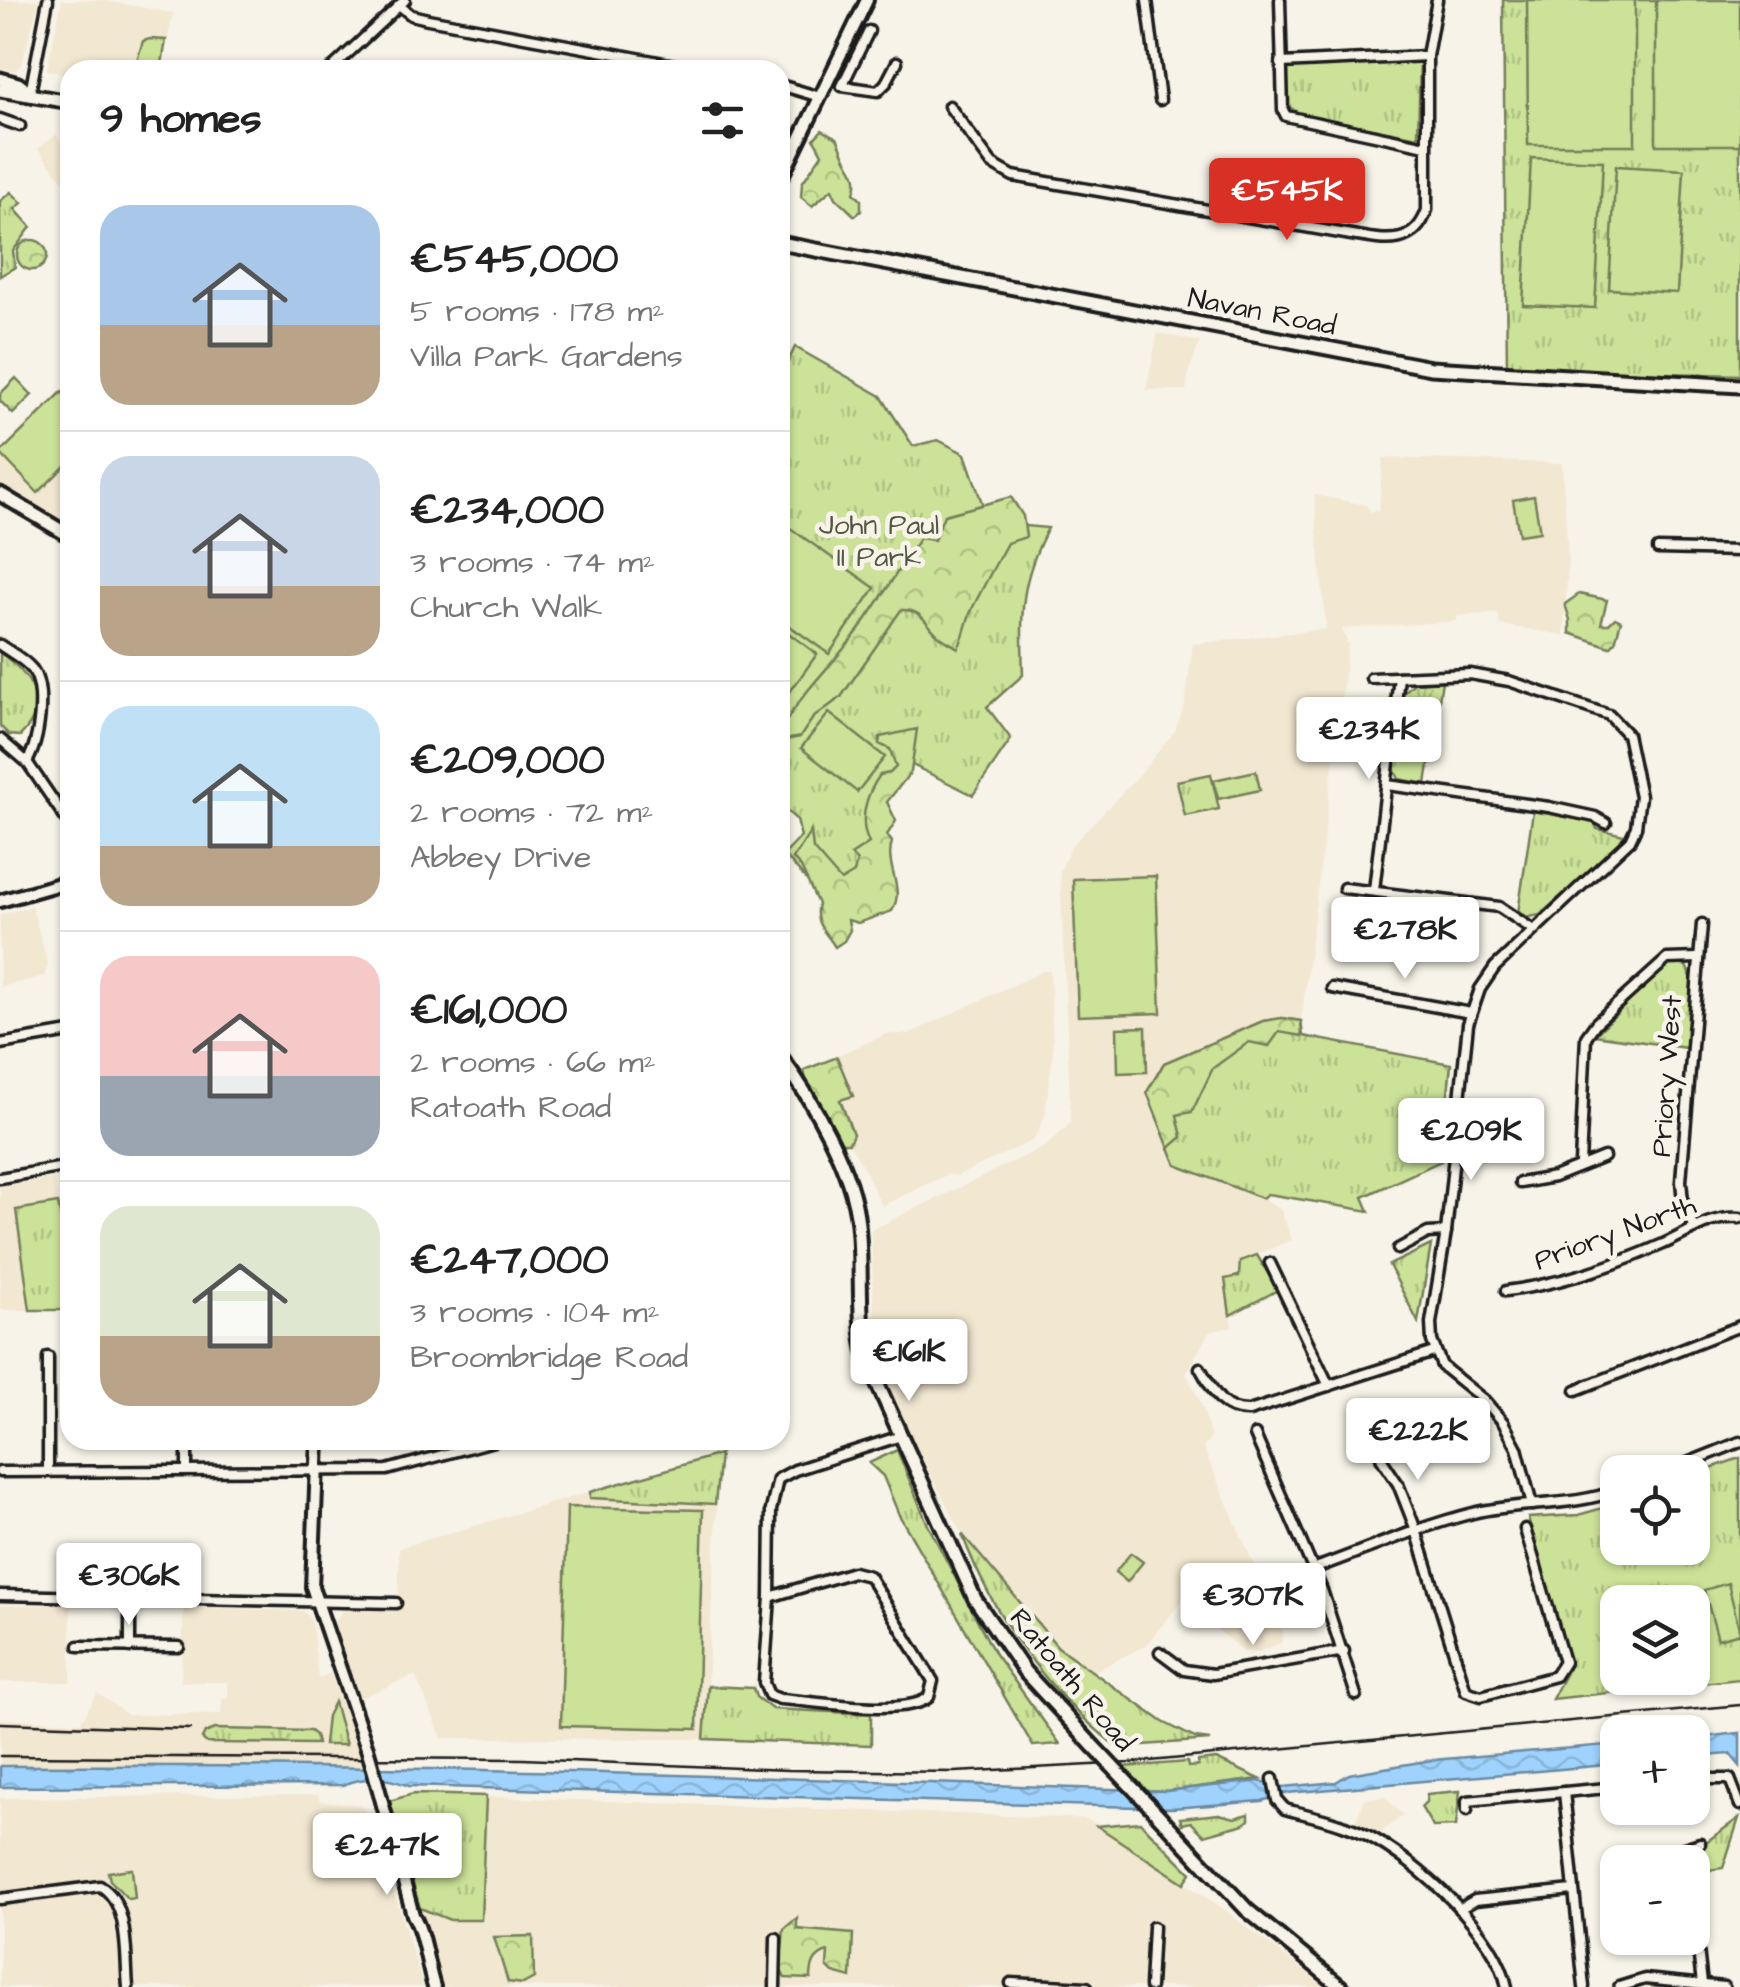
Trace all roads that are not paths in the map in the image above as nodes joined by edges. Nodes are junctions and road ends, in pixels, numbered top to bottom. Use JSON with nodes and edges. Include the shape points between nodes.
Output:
{"nodes":[{"id":1,"x":48,"y":0,"type":"edge"},
{"id":2,"x":866,"y":0,"type":"edge"},
{"id":3,"x":1147,"y":0,"type":"edge"},
{"id":4,"x":1280,"y":0,"type":"edge"},
{"id":5,"x":1438,"y":0,"type":"edge"},
{"id":6,"x":402,"y":3,"type":"edge"},
{"id":7,"x":852,"y":30,"type":"junction"},
{"id":8,"x":1427,"y":56,"type":"junction"},
{"id":9,"x":341,"y":60,"type":"edge"},
{"id":10,"x":649,"y":60,"type":"edge"},
{"id":11,"x":897,"y":62,"type":"dead end"},
{"id":12,"x":1280,"y":63,"type":"junction"},
{"id":13,"x":0,"y":79,"type":"edge"},
{"id":14,"x":790,"y":88,"type":"edge"},
{"id":15,"x":0,"y":90,"type":"edge"},
{"id":16,"x":30,"y":93,"type":"junction"},
{"id":17,"x":820,"y":96,"type":"junction"},
{"id":18,"x":60,"y":100,"type":"edge"},
{"id":19,"x":1160,"y":100,"type":"dead end"},
{"id":20,"x":949,"y":106,"type":"dead end"},
{"id":21,"x":0,"y":119,"type":"edge"},
{"id":22,"x":20,"y":126,"type":"dead end"},
{"id":23,"x":1426,"y":146,"type":"junction"},
{"id":24,"x":790,"y":159,"type":"edge"},
{"id":25,"x":790,"y":245,"type":"edge"},
{"id":26,"x":1740,"y":386,"type":"edge"},
{"id":27,"x":0,"y":494,"type":"edge"},
{"id":28,"x":60,"y":530,"type":"edge"},
{"id":29,"x":1658,"y":550,"type":"dead end"},
{"id":30,"x":1740,"y":550,"type":"edge"},
{"id":31,"x":0,"y":645,"type":"edge"},
{"id":32,"x":1371,"y":678,"type":"dead end"},
{"id":33,"x":1399,"y":678,"type":"junction"},
{"id":34,"x":0,"y":739,"type":"edge"},
{"id":35,"x":27,"y":762,"type":"junction"},
{"id":36,"x":1388,"y":785,"type":"junction"},
{"id":37,"x":60,"y":810,"type":"edge"},
{"id":38,"x":1606,"y":823,"type":"dead end"},
{"id":39,"x":60,"y":883,"type":"edge"},
{"id":40,"x":1344,"y":888,"type":"dead end"},
{"id":41,"x":1374,"y":890,"type":"junction"},
{"id":42,"x":0,"y":901,"type":"edge"},
{"id":43,"x":1702,"y":924,"type":"dead end"},
{"id":44,"x":1532,"y":929,"type":"junction"},
{"id":45,"x":1698,"y":958,"type":"junction"},
{"id":46,"x":1332,"y":988,"type":"dead end"},
{"id":47,"x":1471,"y":1013,"type":"junction"},
{"id":48,"x":60,"y":1034,"type":"edge"},
{"id":49,"x":0,"y":1044,"type":"edge"},
{"id":50,"x":790,"y":1072,"type":"edge"},
{"id":51,"x":1604,"y":1157,"type":"dead end"},
{"id":52,"x":1580,"y":1164,"type":"junction"},
{"id":53,"x":60,"y":1168,"type":"edge"},
{"id":54,"x":0,"y":1178,"type":"edge"},
{"id":55,"x":1520,"y":1183,"type":"dead end"},
{"id":56,"x":1740,"y":1218,"type":"edge"},
{"id":57,"x":1695,"y":1228,"type":"junction"},
{"id":58,"x":1446,"y":1232,"type":"junction"},
{"id":59,"x":1398,"y":1249,"type":"dead end"},
{"id":60,"x":1270,"y":1263,"type":"dead end"},
{"id":61,"x":1506,"y":1290,"type":"dead end"},
{"id":62,"x":1740,"y":1326,"type":"edge"},
{"id":63,"x":1434,"y":1352,"type":"junction"},
{"id":64,"x":48,"y":1357,"type":"dead end"},
{"id":65,"x":1200,"y":1368,"type":"dead end"},
{"id":66,"x":1329,"y":1386,"type":"junction"},
{"id":67,"x":1576,"y":1390,"type":"dead end"},
{"id":68,"x":1255,"y":1435,"type":"dead end"},
{"id":69,"x":901,"y":1436,"type":"junction"},
{"id":70,"x":1740,"y":1442,"type":"edge"},
{"id":71,"x":187,"y":1450,"type":"edge"},
{"id":72,"x":317,"y":1450,"type":"edge"},
{"id":73,"x":459,"y":1450,"type":"edge"},
{"id":74,"x":1380,"y":1450,"type":"dead end"},
{"id":75,"x":1708,"y":1455,"type":"edge"},
{"id":76,"x":187,"y":1470,"type":"junction"},
{"id":77,"x":48,"y":1471,"type":"junction"},
{"id":78,"x":0,"y":1472,"type":"edge"},
{"id":79,"x":316,"y":1473,"type":"junction"},
{"id":80,"x":1600,"y":1496,"type":"edge"},
{"id":81,"x":1532,"y":1505,"type":"junction"},
{"id":82,"x":1526,"y":1529,"type":"dead end"},
{"id":83,"x":1416,"y":1530,"type":"junction"},
{"id":84,"x":1313,"y":1570,"type":"junction"},
{"id":85,"x":0,"y":1595,"type":"edge"},
{"id":86,"x":130,"y":1597,"type":"junction"},
{"id":87,"x":770,"y":1597,"type":"junction"},
{"id":88,"x":315,"y":1600,"type":"junction"},
{"id":89,"x":396,"y":1603,"type":"dead end"},
{"id":90,"x":79,"y":1646,"type":"dead end"},
{"id":91,"x":130,"y":1647,"type":"junction"},
{"id":92,"x":180,"y":1647,"type":"dead end"},
{"id":93,"x":1344,"y":1651,"type":"junction"},
{"id":94,"x":1160,"y":1652,"type":"dead end"},
{"id":95,"x":1356,"y":1695,"type":"dead end"},
{"id":96,"x":1274,"y":1779,"type":"dead end"},
{"id":97,"x":1710,"y":1779,"type":"edge"},
{"id":98,"x":1600,"y":1788,"type":"edge"},
{"id":99,"x":1564,"y":1792,"type":"junction"},
{"id":100,"x":1740,"y":1806,"type":"edge"},
{"id":101,"x":1466,"y":1810,"type":"dead end"},
{"id":102,"x":1700,"y":1843,"type":"dead end"},
{"id":103,"x":1695,"y":1845,"type":"edge"},
{"id":104,"x":1573,"y":1890,"type":"junction"},
{"id":105,"x":0,"y":1899,"type":"edge"},
{"id":106,"x":1459,"y":1909,"type":"junction"},
{"id":107,"x":1152,"y":1927,"type":"dead end"},
{"id":108,"x":776,"y":1938,"type":"dead end"},
{"id":109,"x":1699,"y":1955,"type":"edge"},
{"id":110,"x":1012,"y":1983,"type":"dead end"},
{"id":111,"x":1702,"y":1984,"type":"junction"},
{"id":112,"x":128,"y":1987,"type":"edge"},
{"id":113,"x":434,"y":1987,"type":"edge"},
{"id":114,"x":775,"y":1987,"type":"edge"},
{"id":115,"x":1087,"y":1987,"type":"edge"},
{"id":116,"x":1150,"y":1987,"type":"edge"},
{"id":117,"x":1341,"y":1987,"type":"edge"},
{"id":118,"x":1507,"y":1987,"type":"edge"},
{"id":119,"x":1584,"y":1987,"type":"edge"},
{"id":120,"x":1619,"y":1987,"type":"edge"},
{"id":121,"x":1724,"y":1987,"type":"edge"}],
"edges":[{"from":1,"to":16,"type":"street"},
{"from":2,"to":7,"type":"street"},
{"from":3,"to":19,"type":"street"},
{"from":4,"to":12,"type":"street"},
{"from":5,"to":8,"type":"street"},
{"from":6,"to":9,"type":"street"},
{"from":6,"to":10,"type":"street","via":[[411,14],[428,18]]},
{"from":7,"to":11,"type":"street","via":[[867,34],[842,86],[878,91]]},
{"from":7,"to":17,"type":"street"},
{"from":8,"to":12,"type":"street"},
{"from":8,"to":23,"type":"street"},
{"from":12,"to":23,"type":"street","via":[[1286,116]]},
{"from":13,"to":16,"type":"main road"},
{"from":14,"to":17,"type":"street"},
{"from":15,"to":16,"type":"main road"},
{"from":16,"to":18,"type":"main road"},
{"from":17,"to":24,"type":"street"},
{"from":20,"to":23,"type":"street","via":[[992,164],[1013,176],[1391,242],[1423,220]]},
{"from":21,"to":22,"type":"street"},
{"from":25,"to":26,"type":"main road","name":"Navan Road","via":[[1415,366]]},
{"from":27,"to":28,"type":"main road"},
{"from":29,"to":30,"type":"street"},
{"from":31,"to":35,"type":"street","via":[[28,665],[38,684],[38,729]]},
{"from":32,"to":33,"type":"street"},
{"from":33,"to":36,"type":"street"},
{"from":33,"to":44,"type":"street","via":[[1470,674],[1509,681],[1609,715],[1627,734],[1640,796],[1636,827],[1622,849]]},
{"from":34,"to":35,"type":"street"},
{"from":35,"to":37,"type":"street"},
{"from":36,"to":38,"type":"street"},
{"from":36,"to":41,"type":"street"},
{"from":39,"to":42,"type":"street"},
{"from":40,"to":41,"type":"street"},
{"from":41,"to":44,"type":"street","via":[[1499,907]]},
{"from":43,"to":45,"type":"street","name":"Priory West"},
{"from":44,"to":47,"type":"street","via":[[1488,977]]},
{"from":45,"to":52,"type":"street","via":[[1667,959],[1589,1033]]},
{"from":45,"to":57,"type":"street","name":"Priory West","via":[[1681,1181]]},
{"from":46,"to":47,"type":"street"},
{"from":47,"to":58,"type":"street"},
{"from":48,"to":49,"type":"street"},
{"from":50,"to":69,"type":"main road","name":"Ratoath Road","via":[[853,1197],[864,1344]]},
{"from":51,"to":52,"type":"street"},
{"from":52,"to":55,"type":"street"},
{"from":53,"to":54,"type":"street"},
{"from":56,"to":57,"type":"street","name":"Priory North"},
{"from":57,"to":61,"type":"street","name":"Priory North","via":[[1573,1278]]},
{"from":58,"to":59,"type":"street","via":[[1428,1233]]},
{"from":58,"to":63,"type":"street","via":[[1431,1323]]},
{"from":60,"to":66,"type":"street"},
{"from":62,"to":67,"type":"street"},
{"from":63,"to":66,"type":"street"},
{"from":63,"to":81,"type":"street","via":[[1503,1422]]},
{"from":64,"to":77,"type":"street"},
{"from":65,"to":66,"type":"street","via":[[1224,1406],[1236,1412]]},
{"from":68,"to":84,"type":"street"},
{"from":69,"to":87,"type":"street","via":[[778,1479]]},
{"from":69,"to":117,"type":"main road","name":"Ratoath Road","bridge":true,"via":[[975,1598],[1025,1672],[1248,1910]]},
{"from":70,"to":75,"type":"street"},
{"from":71,"to":76,"type":"street"},
{"from":72,"to":79,"type":"street"},
{"from":73,"to":79,"type":"street","via":[[387,1470]]},
{"from":74,"to":83,"type":"street"},
{"from":76,"to":77,"type":"street"},
{"from":76,"to":79,"type":"street"},
{"from":77,"to":78,"type":"street"},
{"from":79,"to":88,"type":"street"},
{"from":80,"to":81,"type":"street"},
{"from":81,"to":83,"type":"street"},
{"from":82,"to":83,"type":"street","via":[[1564,1662],[1554,1676],[1482,1696],[1466,1692]]},
{"from":83,"to":84,"type":"street"},
{"from":84,"to":93,"type":"street"},
{"from":85,"to":86,"type":"street"},
{"from":86,"to":88,"type":"street"},
{"from":86,"to":91,"type":"street"},
{"from":87,"to":87,"type":"street","via":[[764,1683],[769,1694],[884,1706],[916,1705],[930,1697],[933,1681],[869,1576],[852,1572]]},
{"from":88,"to":89,"type":"street"},
{"from":88,"to":113,"type":"street","bridge":true,"via":[[366,1745]]},
{"from":90,"to":91,"type":"street"},
{"from":91,"to":92,"type":"street"},
{"from":93,"to":94,"type":"street","via":[[1212,1674],[1184,1670]]},
{"from":93,"to":95,"type":"street"},
{"from":96,"to":106,"type":"street","via":[[1277,1800],[1286,1809],[1383,1844]]},
{"from":97,"to":100,"type":"street","via":[[1730,1779]]},
{"from":98,"to":99,"type":"street"},
{"from":99,"to":101,"type":"street","via":[[1467,1801]]},
{"from":99,"to":104,"type":"street"},
{"from":102,"to":103,"type":"street"},
{"from":104,"to":106,"type":"street","via":[[1475,1900]]},
{"from":104,"to":119,"type":"street"},
{"from":105,"to":112,"type":"street","via":[[100,1886],[111,1892]]},
{"from":106,"to":118,"type":"street","via":[[1497,1958]]},
{"from":107,"to":116,"type":"street"},
{"from":108,"to":114,"type":"street"},
{"from":109,"to":111,"type":"street"},
{"from":110,"to":115,"type":"street"},
{"from":111,"to":120,"type":"street","via":[[1645,1979]]},
{"from":111,"to":121,"type":"street"}]}
